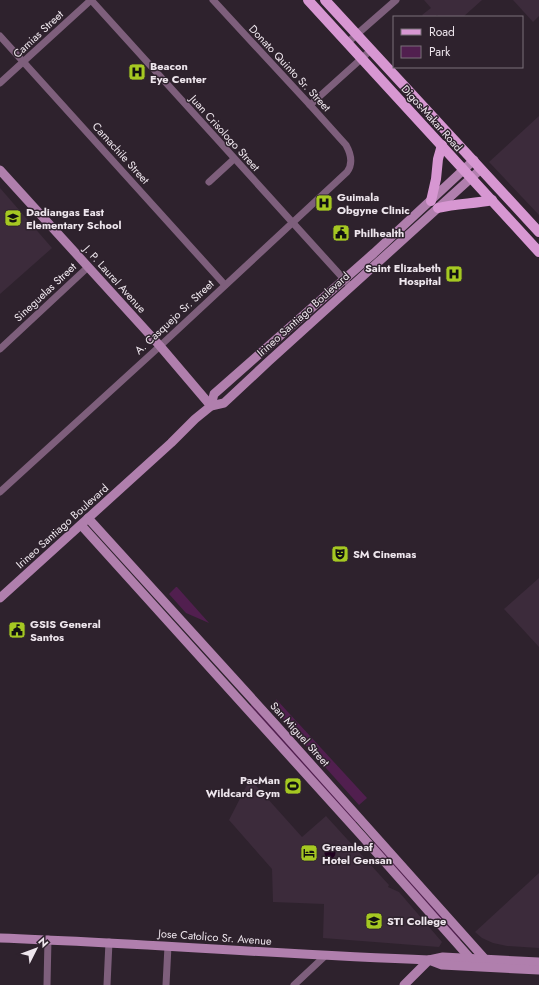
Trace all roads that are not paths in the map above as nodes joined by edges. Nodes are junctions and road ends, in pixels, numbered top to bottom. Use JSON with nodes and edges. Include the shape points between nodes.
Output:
{"nodes":[{"id":1,"x":91,"y":0,"type":"edge"},
{"id":2,"x":213,"y":0,"type":"edge"},
{"id":3,"x":308,"y":0,"type":"edge"},
{"id":4,"x":325,"y":0,"type":"edge"},
{"id":5,"x":396,"y":0,"type":"edge"},
{"id":6,"x":357,"y":34,"type":"junction"},
{"id":7,"x":0,"y":36,"type":"edge"},
{"id":8,"x":347,"y":42,"type":"junction"},
{"id":9,"x":371,"y":50,"type":"junction"},
{"id":10,"x":362,"y":58,"type":"junction"},
{"id":11,"x":24,"y":62,"type":"junction"},
{"id":12,"x":0,"y":83,"type":"edge"},
{"id":13,"x":310,"y":104,"type":"junction"},
{"id":14,"x":442,"y":146,"type":"junction"},
{"id":15,"x":349,"y":152,"type":"joint"},
{"id":16,"x":234,"y":159,"type":"junction"},
{"id":17,"x":474,"y":160,"type":"junction"},
{"id":18,"x":481,"y":169,"type":"junction"},
{"id":19,"x":0,"y":170,"type":"edge"},
{"id":20,"x":467,"y":174,"type":"junction"},
{"id":21,"x":209,"y":182,"type":"dead end"},
{"id":22,"x":492,"y":200,"type":"junction"},
{"id":23,"x":434,"y":204,"type":"junction"},
{"id":24,"x":292,"y":222,"type":"junction"},
{"id":25,"x":415,"y":222,"type":"junction"},
{"id":26,"x":539,"y":232,"type":"edge"},
{"id":27,"x":539,"y":252,"type":"edge"},
{"id":28,"x":88,"y":267,"type":"junction"},
{"id":29,"x":344,"y":279,"type":"junction"},
{"id":30,"x":225,"y":285,"type":"junction"},
{"id":31,"x":351,"y":287,"type":"junction"},
{"id":32,"x":160,"y":346,"type":"junction"},
{"id":33,"x":0,"y":349,"type":"edge"},
{"id":34,"x":210,"y":406,"type":"junction"},
{"id":35,"x":0,"y":492,"type":"edge"},
{"id":36,"x":84,"y":522,"type":"junction"},
{"id":37,"x":0,"y":598,"type":"edge"},
{"id":38,"x":0,"y":938,"type":"edge"},
{"id":39,"x":48,"y":939,"type":"junction"},
{"id":40,"x":109,"y":942,"type":"junction"},
{"id":41,"x":168,"y":946,"type":"junction"},
{"id":42,"x":325,"y":956,"type":"junction"},
{"id":43,"x":470,"y":958,"type":"junction"},
{"id":44,"x":484,"y":959,"type":"junction"},
{"id":45,"x":429,"y":960,"type":"junction"},
{"id":46,"x":539,"y":962,"type":"edge"},
{"id":47,"x":477,"y":966,"type":"junction"},
{"id":48,"x":492,"y":967,"type":"junction"},
{"id":49,"x":539,"y":970,"type":"edge"},
{"id":50,"x":47,"y":985,"type":"edge"},
{"id":51,"x":107,"y":985,"type":"edge"},
{"id":52,"x":166,"y":985,"type":"edge"},
{"id":53,"x":294,"y":985,"type":"edge"},
{"id":54,"x":404,"y":985,"type":"edge"}],
"edges":[{"from":1,"to":11,"type":"street","name":"Camias Street"},
{"from":1,"to":16,"type":"street","name":"Juan Crisologo Street"},
{"from":2,"to":13,"type":"street","name":"Donato Quinto Sr. Street"},
{"from":3,"to":8,"type":"main road","name":"Digos-Makar Road"},
{"from":4,"to":6,"type":"main road","name":"Digos-Makar Road"},
{"from":5,"to":6,"type":"street"},
{"from":6,"to":8,"type":"street"},
{"from":6,"to":9,"type":"main road","name":"Digos-Makar Road"},
{"from":7,"to":11,"type":"street","name":"Camachile Street"},
{"from":8,"to":10,"type":"main road","name":"Digos-Makar Road"},
{"from":9,"to":10,"type":"street"},
{"from":9,"to":17,"type":"main road","name":"Digos-Makar Road"},
{"from":10,"to":13,"type":"street"},
{"from":10,"to":14,"type":"main road","name":"Digos-Makar Road"},
{"from":11,"to":12,"type":"street","name":"Camias Street"},
{"from":11,"to":30,"type":"street","name":"Camachile Street"},
{"from":13,"to":15,"type":"street","name":"Donato Quinto Sr. Street","via":[[346,145]]},
{"from":14,"to":20,"type":"main road","name":"Digos-Makar Road"},
{"from":14,"to":23,"type":"main road","via":[[438,159]]},
{"from":15,"to":24,"type":"street","name":"A. Casquejo Sr. Street","via":[[350,168]]},
{"from":16,"to":21,"type":"street"},
{"from":16,"to":24,"type":"street","name":"Juan Crisologo Street"},
{"from":17,"to":18,"type":"main road","name":"Digos-Makar Road"},
{"from":17,"to":20,"type":"main road","name":"Irineo Santiago Boulevard"},
{"from":18,"to":20,"type":"main road","name":"Irineo Santiago Boulevard"},
{"from":18,"to":26,"type":"main road","name":"Digos-Makar Road"},
{"from":19,"to":28,"type":"main road","name":"J. P. Laurel Avenue"},
{"from":20,"to":22,"type":"main road","name":"Digos-Makar Road"},
{"from":20,"to":23,"type":"main road","name":"Irineo Santiago Boulevard"},
{"from":22,"to":23,"type":"main road","via":[[479,203]]},
{"from":22,"to":27,"type":"main road","name":"Digos-Makar Road"},
{"from":23,"to":25,"type":"main road","name":"Irineo Santiago Boulevard"},
{"from":24,"to":29,"type":"street","name":"Juan Crisologo Street"},
{"from":24,"to":30,"type":"street","name":"A. Casquejo Sr. Street"},
{"from":25,"to":29,"type":"main road","name":"Irineo Santiago Boulevard"},
{"from":25,"to":31,"type":"main road","name":"Irineo Santiago Boulevard"},
{"from":28,"to":32,"type":"main road","name":"J. P. Laurel Avenue"},
{"from":28,"to":33,"type":"street","name":"Sineguelas Street"},
{"from":29,"to":31,"type":"street","name":"Juan Crisologo Street"},
{"from":29,"to":34,"type":"main road","name":"Irineo Santiago Boulevard","via":[[214,394]]},
{"from":30,"to":32,"type":"street","name":"A. Casquejo Sr. Street"},
{"from":31,"to":34,"type":"main road","name":"Irineo Santiago Boulevard","via":[[224,403]]},
{"from":32,"to":34,"type":"main road","name":"J. P. Laurel Avenue"},
{"from":32,"to":35,"type":"street","name":"A. Casquejo Sr. Street"},
{"from":34,"to":36,"type":"main road","name":"Irineo Santiago Boulevard"},
{"from":36,"to":37,"type":"main road","name":"Irineo Santiago Boulevard"},
{"from":36,"to":43,"type":"main road","name":"San Miguel Street","via":[[84,527]]},
{"from":36,"to":44,"type":"main road","name":"San Miguel Street","via":[[270,719]]},
{"from":38,"to":39,"type":"main road","name":"Jose Catolico Sr. Avenue"},
{"from":39,"to":40,"type":"main road","name":"Jose Catolico Sr. Avenue"},
{"from":39,"to":50,"type":"street"},
{"from":40,"to":41,"type":"main road","name":"Jose Catolico Sr. Avenue"},
{"from":40,"to":51,"type":"street"},
{"from":41,"to":42,"type":"main road","name":"Jose Catolico Sr. Avenue"},
{"from":41,"to":52,"type":"street"},
{"from":42,"to":45,"type":"main road","name":"Jose Catolico Sr. Avenue"},
{"from":42,"to":53,"type":"street"},
{"from":43,"to":44,"type":"main road","name":"Jose Catolico Sr. Avenue"},
{"from":43,"to":45,"type":"main road","name":"Jose Catolico Sr. Avenue","via":[[443,957]]},
{"from":43,"to":47,"type":"main road","name":"San Miguel Street"},
{"from":44,"to":46,"type":"main road","name":"Jose Catolico Sr. Avenue"},
{"from":44,"to":48,"type":"main road","name":"San Miguel Street"},
{"from":45,"to":47,"type":"main road","name":"Jose Catolico Sr. Avenue","via":[[442,965]]},
{"from":45,"to":54,"type":"main road"},
{"from":47,"to":48,"type":"main road","name":"Jose Catolico Sr. Avenue"},
{"from":48,"to":49,"type":"main road","name":"Jose Catolico Sr. Avenue"}]}
